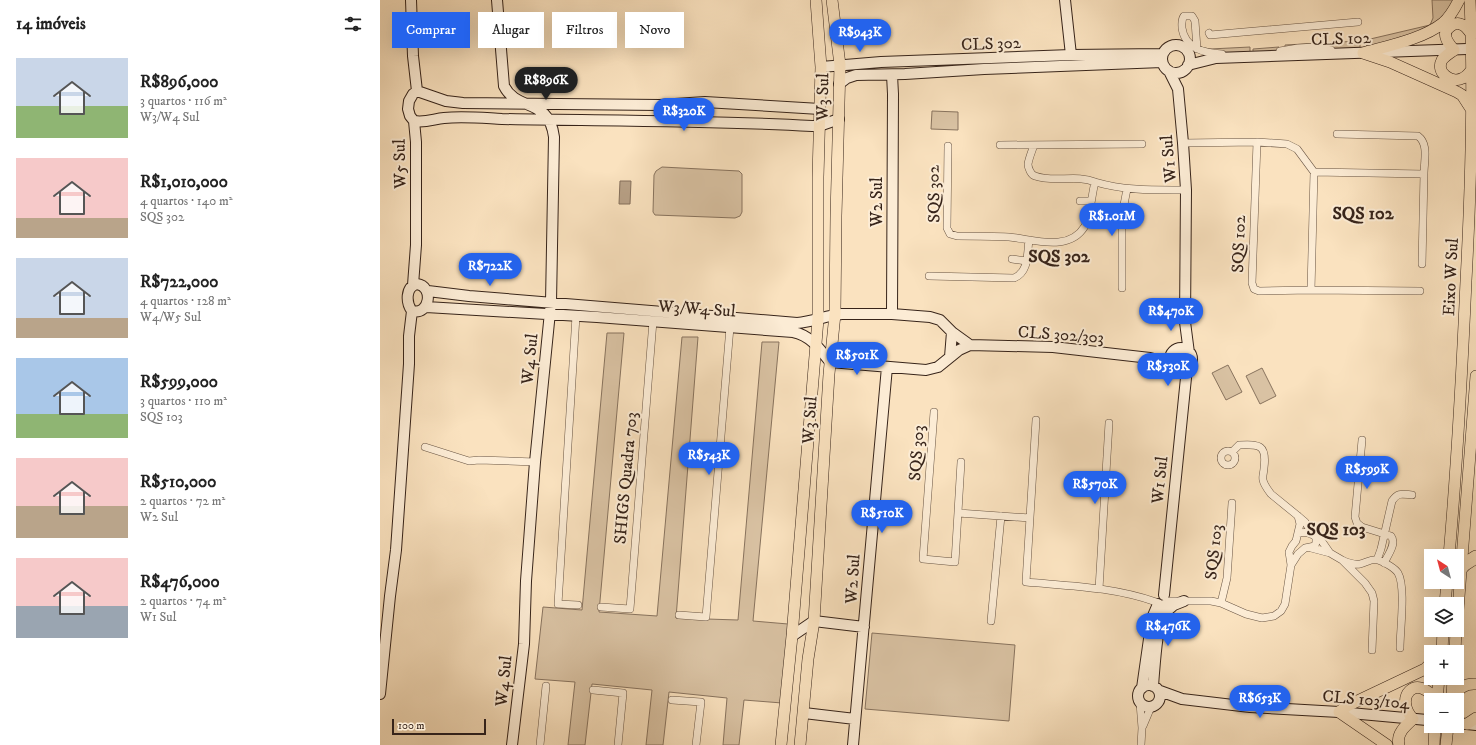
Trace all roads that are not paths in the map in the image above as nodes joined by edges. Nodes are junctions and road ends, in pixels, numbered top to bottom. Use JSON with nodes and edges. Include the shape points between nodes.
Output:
{"nodes":[{"id":1,"x":411,"y":0,"type":"edge"},
{"id":2,"x":497,"y":0,"type":"edge"},
{"id":3,"x":816,"y":0,"type":"edge"},
{"id":4,"x":832,"y":0,"type":"edge"},
{"id":5,"x":1065,"y":0,"type":"edge"},
{"id":6,"x":1455,"y":0,"type":"edge"},
{"id":7,"x":1459,"y":0,"type":"edge"},
{"id":8,"x":1470,"y":0,"type":"edge"},
{"id":9,"x":1358,"y":22,"type":"dead end"},
{"id":10,"x":1182,"y":25,"type":"junction"},
{"id":11,"x":1209,"y":33,"type":"dead end"},
{"id":12,"x":1196,"y":34,"type":"junction"},
{"id":13,"x":1472,"y":35,"type":"junction"},
{"id":14,"x":1467,"y":49,"type":"dead end"},
{"id":15,"x":1454,"y":50,"type":"junction"},
{"id":16,"x":1193,"y":51,"type":"junction"},
{"id":17,"x":1363,"y":53,"type":"junction"},
{"id":18,"x":1071,"y":55,"type":"junction"},
{"id":19,"x":1162,"y":58,"type":"junction"},
{"id":20,"x":1216,"y":58,"type":"junction"},
{"id":21,"x":881,"y":62,"type":"junction"},
{"id":22,"x":840,"y":65,"type":"junction"},
{"id":23,"x":821,"y":67,"type":"junction"},
{"id":24,"x":1187,"y":67,"type":"junction"},
{"id":25,"x":1472,"y":69,"type":"junction"},
{"id":26,"x":1169,"y":71,"type":"junction"},
{"id":27,"x":905,"y":74,"type":"junction"},
{"id":28,"x":892,"y":75,"type":"junction"},
{"id":29,"x":839,"y":84,"type":"junction"},
{"id":30,"x":1178,"y":89,"type":"junction"},
{"id":31,"x":893,"y":90,"type":"junction"},
{"id":32,"x":416,"y":91,"type":"junction"},
{"id":33,"x":463,"y":103,"type":"junction"},
{"id":34,"x":527,"y":103,"type":"junction"},
{"id":35,"x":568,"y":104,"type":"junction"},
{"id":36,"x":674,"y":104,"type":"junction"},
{"id":37,"x":743,"y":104,"type":"junction"},
{"id":38,"x":660,"y":105,"type":"junction"},
{"id":39,"x":756,"y":105,"type":"junction"},
{"id":40,"x":820,"y":109,"type":"junction"},
{"id":41,"x":1473,"y":112,"type":"junction"},
{"id":42,"x":462,"y":118,"type":"junction"},
{"id":43,"x":839,"y":119,"type":"junction"},
{"id":44,"x":550,"y":120,"type":"junction"},
{"id":45,"x":414,"y":121,"type":"junction"},
{"id":46,"x":569,"y":121,"type":"junction"},
{"id":47,"x":673,"y":121,"type":"junction"},
{"id":48,"x":661,"y":122,"type":"junction"},
{"id":49,"x":737,"y":122,"type":"junction"},
{"id":50,"x":754,"y":123,"type":"junction"},
{"id":51,"x":819,"y":126,"type":"junction"},
{"id":52,"x":1337,"y":134,"type":"dead end"},
{"id":53,"x":1257,"y":142,"type":"junction"},
{"id":54,"x":1183,"y":143,"type":"junction"},
{"id":55,"x":1142,"y":144,"type":"dead end"},
{"id":56,"x":1000,"y":145,"type":"dead end"},
{"id":57,"x":948,"y":146,"type":"dead end"},
{"id":58,"x":1034,"y":146,"type":"junction"},
{"id":59,"x":1314,"y":172,"type":"junction"},
{"id":60,"x":1424,"y":174,"type":"junction"},
{"id":61,"x":1095,"y":182,"type":"junction"},
{"id":62,"x":1127,"y":189,"type":"junction"},
{"id":63,"x":1186,"y":190,"type":"junction"},
{"id":64,"x":1080,"y":200,"type":"dead end"},
{"id":65,"x":1091,"y":201,"type":"junction"},
{"id":66,"x":836,"y":216,"type":"junction"},
{"id":67,"x":819,"y":217,"type":"junction"},
{"id":68,"x":1030,"y":240,"type":"junction"},
{"id":69,"x":1012,"y":259,"type":"dead end"},
{"id":70,"x":1026,"y":261,"type":"junction"},
{"id":71,"x":1422,"y":264,"type":"dead end"},
{"id":72,"x":928,"y":276,"type":"dead end"},
{"id":73,"x":413,"y":285,"type":"junction"},
{"id":74,"x":1122,"y":288,"type":"dead end"},
{"id":75,"x":1311,"y":290,"type":"junction"},
{"id":76,"x":428,"y":291,"type":"junction"},
{"id":77,"x":1420,"y":291,"type":"dead end"},
{"id":78,"x":551,"y":302,"type":"junction"},
{"id":79,"x":426,"y":307,"type":"junction"},
{"id":80,"x":412,"y":311,"type":"junction"},
{"id":81,"x":835,"y":314,"type":"junction"},
{"id":82,"x":892,"y":314,"type":"junction"},
{"id":83,"x":550,"y":315,"type":"junction"},
{"id":84,"x":576,"y":316,"type":"junction"},
{"id":85,"x":692,"y":319,"type":"junction"},
{"id":86,"x":818,"y":319,"type":"junction"},
{"id":87,"x":652,"y":321,"type":"junction"},
{"id":88,"x":1185,"y":322,"type":"junction"},
{"id":89,"x":765,"y":325,"type":"junction"},
{"id":90,"x":730,"y":326,"type":"junction"},
{"id":91,"x":952,"y":332,"type":"junction"},
{"id":92,"x":816,"y":345,"type":"junction"},
{"id":93,"x":970,"y":345,"type":"junction"},
{"id":94,"x":1189,"y":352,"type":"junction"},
{"id":95,"x":1173,"y":355,"type":"junction"},
{"id":96,"x":950,"y":357,"type":"junction"},
{"id":97,"x":830,"y":362,"type":"junction"},
{"id":98,"x":886,"y":367,"type":"junction"},
{"id":99,"x":1183,"y":369,"type":"junction"},
{"id":100,"x":1476,"y":376,"type":"edge"},
{"id":101,"x":934,"y":412,"type":"dead end"},
{"id":102,"x":1036,"y":420,"type":"dead end"},
{"id":103,"x":1109,"y":423,"type":"dead end"},
{"id":104,"x":1362,"y":440,"type":"dead end"},
{"id":105,"x":426,"y":447,"type":"dead end"},
{"id":106,"x":1232,"y":452,"type":"dead end"},
{"id":107,"x":535,"y":462,"type":"junction"},
{"id":108,"x":961,"y":462,"type":"dead end"},
{"id":109,"x":806,"y":470,"type":"junction"},
{"id":110,"x":823,"y":479,"type":"junction"},
{"id":111,"x":1412,"y":495,"type":"dead end"},
{"id":112,"x":1232,"y":503,"type":"dead end"},
{"id":113,"x":958,"y":513,"type":"junction"},
{"id":114,"x":1001,"y":516,"type":"junction"},
{"id":115,"x":1298,"y":516,"type":"junction"},
{"id":116,"x":1030,"y":518,"type":"junction"},
{"id":117,"x":1384,"y":534,"type":"junction"},
{"id":118,"x":1314,"y":535,"type":"junction"},
{"id":119,"x":1297,"y":537,"type":"junction"},
{"id":120,"x":1308,"y":548,"type":"junction"},
{"id":121,"x":1450,"y":549,"type":"edge"},
{"id":122,"x":1462,"y":549,"type":"edge"},
{"id":123,"x":1330,"y":553,"type":"junction"},
{"id":124,"x":1476,"y":557,"type":"edge"},
{"id":125,"x":1342,"y":560,"type":"junction"},
{"id":126,"x":1377,"y":560,"type":"junction"},
{"id":127,"x":1384,"y":563,"type":"junction"},
{"id":128,"x":1360,"y":564,"type":"junction"},
{"id":129,"x":1291,"y":565,"type":"junction"},
{"id":130,"x":1464,"y":565,"type":"edge"},
{"id":131,"x":1357,"y":576,"type":"junction"},
{"id":132,"x":1099,"y":589,"type":"junction"},
{"id":133,"x":1161,"y":599,"type":"junction"},
{"id":134,"x":1184,"y":601,"type":"junction"},
{"id":135,"x":1221,"y":603,"type":"junction"},
{"id":136,"x":578,"y":605,"type":"dead end"},
{"id":137,"x":601,"y":607,"type":"dead end"},
{"id":138,"x":679,"y":615,"type":"dead end"},
{"id":139,"x":1160,"y":617,"type":"junction"},
{"id":140,"x":814,"y":621,"type":"junction"},
{"id":141,"x":991,"y":622,"type":"dead end"},
{"id":142,"x":864,"y":626,"type":"junction"},
{"id":143,"x":792,"y":636,"type":"junction"},
{"id":144,"x":1400,"y":648,"type":"dead end"},
{"id":145,"x":382,"y":650,"type":"edge"},
{"id":146,"x":1372,"y":650,"type":"dead end"},
{"id":147,"x":1424,"y":669,"type":"edge"},
{"id":148,"x":1476,"y":684,"type":"edge"},
{"id":149,"x":546,"y":686,"type":"dead end"},
{"id":150,"x":1142,"y":688,"type":"junction"},
{"id":151,"x":1157,"y":688,"type":"junction"},
{"id":152,"x":593,"y":690,"type":"dead end"},
{"id":153,"x":1430,"y":693,"type":"edge"},
{"id":154,"x":1456,"y":693,"type":"edge"},
{"id":155,"x":380,"y":694,"type":"edge"},
{"id":156,"x":1182,"y":699,"type":"junction"},
{"id":157,"x":672,"y":700,"type":"dead end"},
{"id":158,"x":1140,"y":703,"type":"junction"},
{"id":159,"x":1155,"y":705,"type":"junction"},
{"id":160,"x":1339,"y":712,"type":"junction"},
{"id":161,"x":804,"y":713,"type":"junction"},
{"id":162,"x":1413,"y":718,"type":"junction"},
{"id":163,"x":855,"y":720,"type":"junction"},
{"id":164,"x":1424,"y":721,"type":"edge"},
{"id":165,"x":1142,"y":728,"type":"junction"},
{"id":166,"x":1432,"y":733,"type":"edge"},
{"id":167,"x":1447,"y":733,"type":"edge"},
{"id":168,"x":1432,"y":743,"type":"edge"},
{"id":169,"x":512,"y":745,"type":"edge"},
{"id":170,"x":540,"y":745,"type":"edge"},
{"id":171,"x":618,"y":745,"type":"edge"},
{"id":172,"x":696,"y":745,"type":"edge"},
{"id":173,"x":781,"y":745,"type":"edge"},
{"id":174,"x":800,"y":745,"type":"edge"},
{"id":175,"x":853,"y":745,"type":"edge"},
{"id":176,"x":1141,"y":745,"type":"edge"},
{"id":177,"x":1387,"y":745,"type":"edge"},
{"id":178,"x":1399,"y":745,"type":"edge"},
{"id":179,"x":1446,"y":745,"type":"edge"}],
"edges":[{"from":1,"to":32,"type":"main road","name":"W5 Sul"},
{"from":2,"to":34,"type":"main road","via":[[504,86],[509,95]]},
{"from":3,"to":23,"type":"main road","name":"W3 Sul"},
{"from":4,"to":22,"type":"main road","name":"W3 Sul"},
{"from":5,"to":18,"type":"main road"},
{"from":6,"to":16,"type":"street","via":[[1443,19],[1436,24],[1402,39],[1365,49],[1328,50],[1315,47],[1223,54]]},
{"from":7,"to":17,"type":"main road","via":[[1444,22],[1435,28],[1422,35]]},
{"from":8,"to":13,"type":"main road","name":"Eixo W Sul"},
{"from":9,"to":11,"type":"street","via":[[1210,35]]},
{"from":10,"to":12,"type":"street"},
{"from":10,"to":12,"type":"street","via":[[1181,19],[1184,16],[1192,16],[1196,21]]},
{"from":10,"to":16,"type":"street","via":[[1184,36]]},
{"from":12,"to":16,"type":"street"},
{"from":13,"to":15,"type":"main road","via":[[1461,24],[1451,26],[1445,34]]},
{"from":13,"to":25,"type":"main road","name":"Eixo W Sul"},
{"from":14,"to":15,"type":"main road","name":"CLS 102"},
{"from":15,"to":17,"type":"main road","name":"CLS 102"},
{"from":15,"to":25,"type":"main road","via":[[1441,62],[1443,74],[1453,80],[1459,79]]},
{"from":16,"to":19,"type":"main road","via":[[1175,45],[1166,48]]},
{"from":16,"to":20,"type":"main road","name":"CLS 102"},
{"from":16,"to":24,"type":"main road"},
{"from":17,"to":20,"type":"main road","name":"CLS 102"},
{"from":17,"to":41,"type":"main road","via":[[1390,62],[1457,92],[1462,95]]},
{"from":18,"to":19,"type":"main road","name":"CLS 302"},
{"from":18,"to":21,"type":"main road","name":"CLS 302"},
{"from":19,"to":26,"type":"main road","via":[[1164,67]]},
{"from":19,"to":27,"type":"main road","name":"CLS 302"},
{"from":20,"to":24,"type":"main road","name":"CLS 102"},
{"from":21,"to":22,"type":"main road","name":"CLS 302"},
{"from":21,"to":28,"type":"main road"},
{"from":22,"to":23,"type":"main road","name":"CLS 302"},
{"from":22,"to":29,"type":"main road","name":"W3 Sul"},
{"from":23,"to":40,"type":"main road","name":"W3 Sul"},
{"from":24,"to":26,"type":"main road","via":[[1180,72]]},
{"from":24,"to":30,"type":"main road","name":"W1 Sul"},
{"from":25,"to":41,"type":"main road","name":"Eixo W Sul"},
{"from":26,"to":30,"type":"main road","name":"W1 Sul"},
{"from":27,"to":28,"type":"main road","name":"CLS 302"},
{"from":27,"to":31,"type":"main road"},
{"from":28,"to":29,"type":"main road","name":"CLS 302","via":[[856,75],[846,78]]},
{"from":28,"to":31,"type":"main road","name":"W2 Sul"},
{"from":29,"to":43,"type":"main road","name":"W3 Sul"},
{"from":30,"to":54,"type":"main road","name":"W1 Sul"},
{"from":31,"to":82,"type":"main road","name":"W2 Sul"},
{"from":32,"to":33,"type":"main road","via":[[446,101]]},
{"from":32,"to":45,"type":"main road","name":"W5 Sul","via":[[409,101],[408,109]]},
{"from":33,"to":34,"type":"main road"},
{"from":33,"to":42,"type":"main road","via":[[459,110]]},
{"from":34,"to":35,"type":"main road"},
{"from":34,"to":44,"type":"main road"},
{"from":35,"to":38,"type":"main road"},
{"from":35,"to":46,"type":"main road","via":[[566,113]]},
{"from":36,"to":37,"type":"main road"},
{"from":36,"to":38,"type":"main road"},
{"from":36,"to":47,"type":"main road","via":[[670,113]]},
{"from":37,"to":39,"type":"main road"},
{"from":37,"to":49,"type":"main road","via":[[744,111]]},
{"from":38,"to":48,"type":"main road"},
{"from":39,"to":40,"type":"main road"},
{"from":39,"to":50,"type":"main road","via":[[751,116]]},
{"from":40,"to":51,"type":"main road","name":"W3 Sul"},
{"from":41,"to":121,"type":"main road","name":"Eixo W Sul","via":[[1464,352]]},
{"from":42,"to":44,"type":"main road"},
{"from":42,"to":45,"type":"main road"},
{"from":43,"to":51,"type":"main road"},
{"from":43,"to":66,"type":"main road","name":"W3 Sul"},
{"from":44,"to":46,"type":"main road"},
{"from":44,"to":78,"type":"main road","name":"W4 Sul","via":[[554,137]]},
{"from":45,"to":73,"type":"main road","name":"W5 Sul","via":[[416,245]]},
{"from":46,"to":48,"type":"main road"},
{"from":47,"to":48,"type":"main road"},
{"from":47,"to":49,"type":"main road"},
{"from":49,"to":50,"type":"main road"},
{"from":50,"to":51,"type":"main road"},
{"from":51,"to":67,"type":"main road","name":"W3 Sul"},
{"from":52,"to":60,"type":"street","via":[[1418,136],[1425,146]]},
{"from":53,"to":54,"type":"street"},
{"from":53,"to":59,"type":"street","via":[[1287,144],[1298,149]]},
{"from":53,"to":75,"type":"street","name":"SQS 102","via":[[1252,283],[1259,291]]},
{"from":54,"to":63,"type":"main road","name":"W1 Sul"},
{"from":55,"to":58,"type":"street"},
{"from":56,"to":58,"type":"street"},
{"from":57,"to":68,"type":"street","name":"SQS 302","via":[[947,228],[950,234]]},
{"from":58,"to":61,"type":"street","via":[[1028,164],[1035,176],[1088,178]]},
{"from":59,"to":60,"type":"street"},
{"from":59,"to":75,"type":"street"},
{"from":60,"to":71,"type":"street"},
{"from":61,"to":62,"type":"street"},
{"from":61,"to":65,"type":"street","name":"SQS 302"},
{"from":62,"to":63,"type":"street"},
{"from":62,"to":74,"type":"street","via":[[1122,215]]},
{"from":63,"to":88,"type":"main road","name":"W1 Sul"},
{"from":64,"to":65,"type":"street"},
{"from":65,"to":68,"type":"street","name":"SQS 302","via":[[1086,225],[1079,235],[1056,243]]},
{"from":66,"to":67,"type":"main road","via":[[827,212]]},
{"from":66,"to":81,"type":"main road","name":"W3 Sul"},
{"from":67,"to":86,"type":"main road","name":"W3 Sul"},
{"from":68,"to":70,"type":"street"},
{"from":69,"to":70,"type":"street"},
{"from":70,"to":72,"type":"street","via":[[1024,270],[1014,278]]},
{"from":73,"to":76,"type":"main road","via":[[421,284]]},
{"from":73,"to":80,"type":"main road","via":[[407,303]]},
{"from":75,"to":77,"type":"street","name":"SQS 102"},
{"from":76,"to":78,"type":"main road","name":"W3/W4 Sul"},
{"from":76,"to":79,"type":"main road"},
{"from":78,"to":83,"type":"main road","name":"W4 Sul"},
{"from":78,"to":85,"type":"main road","name":"W3/W4 Sul"},
{"from":79,"to":80,"type":"main road","via":[[419,312]]},
{"from":79,"to":83,"type":"main road","name":"W3/W4 Sul"},
{"from":80,"to":145,"type":"main road","via":[[396,550]]},
{"from":81,"to":82,"type":"main road"},
{"from":81,"to":86,"type":"main road","name":"W3/W4 Sul"},
{"from":81,"to":97,"type":"main road","name":"W3 Sul"},
{"from":82,"to":91,"type":"main road","via":[[940,320]]},
{"from":83,"to":84,"type":"main road","name":"W3/W4 Sul"},
{"from":83,"to":107,"type":"main road","name":"W4 Sul"},
{"from":84,"to":87,"type":"main road","name":"W3/W4 Sul"},
{"from":84,"to":136,"type":"street","via":[[558,604]]},
{"from":85,"to":87,"type":"main road","name":"W3/W4 Sul"},
{"from":85,"to":89,"type":"main road","name":"W3/W4 Sul"},
{"from":85,"to":90,"type":"main road","name":"W3/W4 Sul"},
{"from":86,"to":89,"type":"main road","name":"W3/W4 Sul"},
{"from":86,"to":92,"type":"main road","name":"W3 Sul"},
{"from":87,"to":137,"type":"street","name":"SHIGS Quadra 703","via":[[630,609]]},
{"from":88,"to":94,"type":"main road","name":"W1 Sul"},
{"from":88,"to":95,"type":"main road","name":"W1 Sul"},
{"from":89,"to":90,"type":"main road","name":"W3/W4 Sul"},
{"from":89,"to":92,"type":"main road","name":"W3/W4 Sul","via":[[805,335]]},
{"from":90,"to":138,"type":"street","via":[[706,617]]},
{"from":91,"to":93,"type":"main road"},
{"from":91,"to":96,"type":"main road"},
{"from":92,"to":97,"type":"main road","name":"W3/W4 Sul"},
{"from":92,"to":109,"type":"main road","name":"W3 Sul"},
{"from":93,"to":95,"type":"main road","name":"CLS 302/303","via":[[1053,347],[1150,358]]},
{"from":93,"to":96,"type":"main road"},
{"from":94,"to":95,"type":"main road","via":[[1183,349]]},
{"from":94,"to":99,"type":"main road","via":[[1192,359],[1189,366]]},
{"from":95,"to":99,"type":"main road","via":[[1173,367]]},
{"from":96,"to":98,"type":"main road","via":[[938,367],[926,370]]},
{"from":97,"to":98,"type":"main road"},
{"from":97,"to":110,"type":"main road","name":"W3 Sul"},
{"from":98,"to":142,"type":"main road","name":"W2 Sul"},
{"from":99,"to":133,"type":"main road","name":"W1 Sul"},
{"from":100,"to":122,"type":"main road"},
{"from":101,"to":113,"type":"street","name":"SQS 303","via":[[923,559],[955,562]]},
{"from":102,"to":116,"type":"street"},
{"from":103,"to":132,"type":"street"},
{"from":104,"to":117,"type":"street","via":[[1355,516],[1357,523],[1362,527]]},
{"from":105,"to":107,"type":"street","via":[[469,461]]},
{"from":106,"to":115,"type":"street","via":[[1239,445],[1253,444],[1263,450],[1266,456],[1263,479],[1267,488]]},
{"from":107,"to":169,"type":"main road","name":"W4 Sul","via":[[524,644]]},
{"from":108,"to":113,"type":"street","name":"SQS 303"},
{"from":109,"to":110,"type":"main road","via":[[813,478]]},
{"from":109,"to":143,"type":"main road","name":"W3 Sul"},
{"from":110,"to":140,"type":"main road","name":"W3 Sul"},
{"from":111,"to":117,"type":"street","via":[[1396,495],[1392,501]]},
{"from":112,"to":135,"type":"street","name":"SQS 103","via":[[1227,578]]},
{"from":113,"to":114,"type":"street"},
{"from":114,"to":116,"type":"street"},
{"from":114,"to":141,"type":"street"},
{"from":115,"to":118,"type":"street"},
{"from":115,"to":119,"type":"street","name":"SQS 103","via":[[1300,524]]},
{"from":116,"to":132,"type":"street","via":[[1026,582]]},
{"from":117,"to":126,"type":"street"},
{"from":117,"to":127,"type":"street","via":[[1391,536],[1394,543]]},
{"from":118,"to":119,"type":"street","via":[[1305,532]]},
{"from":118,"to":120,"type":"street","name":"SQS 103","via":[[1316,542]]},
{"from":118,"to":123,"type":"street"},
{"from":119,"to":120,"type":"street"},
{"from":119,"to":129,"type":"street","name":"SQS 103","via":[[1289,552]]},
{"from":120,"to":123,"type":"street"},
{"from":120,"to":129,"type":"street","name":"SQS 103","via":[[1298,554]]},
{"from":123,"to":125,"type":"street"},
{"from":124,"to":130,"type":"highway"},
{"from":125,"to":128,"type":"street"},
{"from":125,"to":131,"type":"street"},
{"from":126,"to":127,"type":"street"},
{"from":126,"to":128,"type":"street"},
{"from":127,"to":144,"type":"street","via":[[1398,573],[1402,587]]},
{"from":128,"to":131,"type":"street"},
{"from":129,"to":135,"type":"street","name":"SQS 103","via":[[1285,604],[1274,616],[1262,618]]},
{"from":131,"to":146,"type":"street","via":[[1372,593],[1374,601]]},
{"from":132,"to":133,"type":"street"},
{"from":133,"to":134,"type":"street","name":"SQS 103"},
{"from":133,"to":139,"type":"main road","name":"W1 Sul"},
{"from":133,"to":150,"type":"main road","name":"W1 Sul","via":[[1152,618]]},
{"from":134,"to":135,"type":"street","name":"SQS 103"},
{"from":134,"to":139,"type":"main road","via":[[1174,605]]},
{"from":139,"to":151,"type":"main road","name":"W1 Sul"},
{"from":140,"to":142,"type":"main road"},
{"from":140,"to":143,"type":"main road"},
{"from":140,"to":161,"type":"main road","name":"W3 Sul"},
{"from":142,"to":163,"type":"main road","name":"W2 Sul"},
{"from":143,"to":173,"type":"main road","name":"W3 Sul"},
{"from":145,"to":155,"type":"main road"},
{"from":147,"to":160,"type":"main road"},
{"from":148,"to":154,"type":"main road","via":[[1465,685]]},
{"from":149,"to":170,"type":"street"},
{"from":150,"to":151,"type":"main road"},
{"from":150,"to":158,"type":"main road","via":[[1138,695]]},
{"from":151,"to":156,"type":"main road","name":"CLS 103/104"},
{"from":151,"to":159,"type":"main road","via":[[1160,699]]},
{"from":152,"to":171,"type":"street","via":[[623,693]]},
{"from":153,"to":162,"type":"main road","via":[[1418,687],[1407,695],[1407,712]]},
{"from":156,"to":159,"type":"main road","name":"CLS 103/104"},
{"from":156,"to":160,"type":"main road","name":"CLS 103/104","via":[[1250,707]]},
{"from":157,"to":172,"type":"street","via":[[701,702]]},
{"from":158,"to":159,"type":"main road","via":[[1143,706]]},
{"from":158,"to":165,"type":"street"},
{"from":159,"to":165,"type":"street"},
{"from":160,"to":162,"type":"main road","name":"CLS 103/104"},
{"from":160,"to":177,"type":"main road"},
{"from":161,"to":163,"type":"main road"},
{"from":161,"to":174,"type":"main road","name":"W3 Sul"},
{"from":162,"to":164,"type":"main road","name":"CLS 103/104"},
{"from":162,"to":178,"type":"main road","via":[[1398,737]]},
{"from":163,"to":175,"type":"main road","name":"W2 Sul"},
{"from":165,"to":176,"type":"street"},
{"from":166,"to":168,"type":"main road"},
{"from":167,"to":179,"type":"main road"}]}
